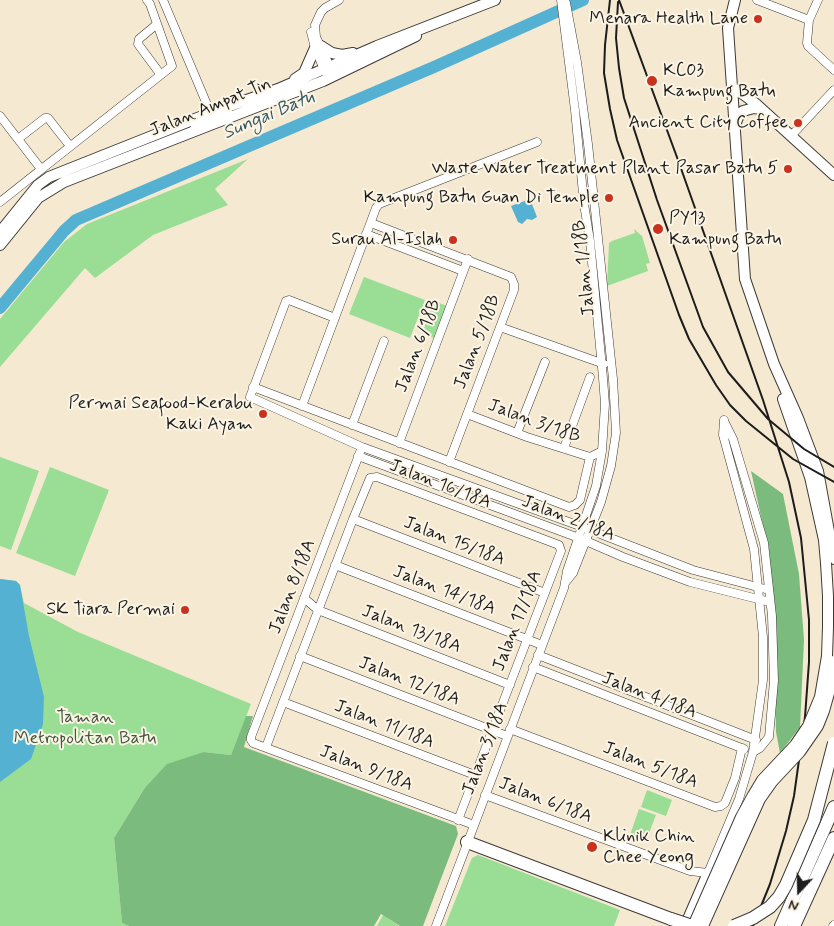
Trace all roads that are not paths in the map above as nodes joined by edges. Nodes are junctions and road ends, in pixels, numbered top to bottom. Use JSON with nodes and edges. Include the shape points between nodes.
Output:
{"nodes":[{"id":1,"x":147,"y":0,"type":"edge"},
{"id":2,"x":164,"y":0,"type":"edge"},
{"id":3,"x":329,"y":0,"type":"edge"},
{"id":4,"x":339,"y":0,"type":"edge"},
{"id":5,"x":495,"y":0,"type":"edge"},
{"id":6,"x":561,"y":0,"type":"edge"},
{"id":7,"x":565,"y":0,"type":"edge"},
{"id":8,"x":735,"y":0,"type":"edge"},
{"id":9,"x":758,"y":0,"type":"edge"},
{"id":10,"x":818,"y":0,"type":"edge"},
{"id":11,"x":450,"y":18,"type":"junction"},
{"id":12,"x":809,"y":20,"type":"junction"},
{"id":13,"x":157,"y":24,"type":"junction"},
{"id":14,"x":567,"y":32,"type":"junction"},
{"id":15,"x":377,"y":46,"type":"junction"},
{"id":16,"x":318,"y":47,"type":"junction"},
{"id":17,"x":578,"y":66,"type":"junction"},
{"id":18,"x":569,"y":68,"type":"junction"},
{"id":19,"x":834,"y":70,"type":"edge"},
{"id":20,"x":329,"y":73,"type":"junction"},
{"id":21,"x":160,"y":75,"type":"junction"},
{"id":22,"x":732,"y":88,"type":"junction"},
{"id":23,"x":834,"y":90,"type":"edge"},
{"id":24,"x":267,"y":93,"type":"junction"},
{"id":25,"x":761,"y":109,"type":"junction"},
{"id":26,"x":250,"y":110,"type":"junction"},
{"id":27,"x":210,"y":113,"type":"junction"},
{"id":28,"x":0,"y":116,"type":"edge"},
{"id":29,"x":734,"y":128,"type":"junction"},
{"id":30,"x":791,"y":136,"type":"junction"},
{"id":31,"x":179,"y":138,"type":"junction"},
{"id":32,"x":18,"y":139,"type":"junction"},
{"id":33,"x":537,"y":142,"type":"dead end"},
{"id":34,"x":70,"y":146,"type":"junction"},
{"id":35,"x":41,"y":169,"type":"junction"},
{"id":36,"x":834,"y":175,"type":"edge"},
{"id":37,"x":0,"y":202,"type":"edge"},
{"id":38,"x":371,"y":223,"type":"junction"},
{"id":39,"x":0,"y":232,"type":"edge"},
{"id":40,"x":366,"y":234,"type":"junction"},
{"id":41,"x":0,"y":245,"type":"edge"},
{"id":42,"x":468,"y":260,"type":"junction"},
{"id":43,"x":464,"y":271,"type":"junction"},
{"id":44,"x":335,"y":318,"type":"junction"},
{"id":45,"x":500,"y":327,"type":"junction"},
{"id":46,"x":384,"y":342,"type":"dead end"},
{"id":47,"x":545,"y":362,"type":"dead end"},
{"id":48,"x":601,"y":362,"type":"junction"},
{"id":49,"x":610,"y":367,"type":"junction"},
{"id":50,"x":590,"y":377,"type":"dead end"},
{"id":51,"x":253,"y":387,"type":"junction"},
{"id":52,"x":302,"y":406,"type":"junction"},
{"id":53,"x":467,"y":414,"type":"junction"},
{"id":54,"x":352,"y":425,"type":"junction"},
{"id":55,"x":517,"y":433,"type":"junction"},
{"id":56,"x":399,"y":443,"type":"junction"},
{"id":57,"x":362,"y":447,"type":"junction"},
{"id":58,"x":564,"y":448,"type":"junction"},
{"id":59,"x":602,"y":451,"type":"junction"},
{"id":60,"x":738,"y":455,"type":"junction"},
{"id":61,"x":358,"y":456,"type":"junction"},
{"id":62,"x":590,"y":457,"type":"junction"},
{"id":63,"x":729,"y":458,"type":"junction"},
{"id":64,"x":449,"y":462,"type":"junction"},
{"id":65,"x":600,"y":467,"type":"junction"},
{"id":66,"x":353,"y":519,"type":"junction"},
{"id":67,"x":586,"y":529,"type":"junction"},
{"id":68,"x":582,"y":539,"type":"junction"},
{"id":69,"x":559,"y":545,"type":"joint"},
{"id":70,"x":830,"y":561,"type":"edge"},
{"id":71,"x":335,"y":565,"type":"junction"},
{"id":72,"x":758,"y":587,"type":"junction"},
{"id":73,"x":769,"y":590,"type":"junction"},
{"id":74,"x":544,"y":594,"type":"junction"},
{"id":75,"x":304,"y":598,"type":"junction"},
{"id":76,"x":760,"y":600,"type":"junction"},
{"id":77,"x":770,"y":602,"type":"junction"},
{"id":78,"x":318,"y":610,"type":"junction"},
{"id":79,"x":527,"y":639,"type":"junction"},
{"id":80,"x":542,"y":644,"type":"junction"},
{"id":81,"x":538,"y":655,"type":"junction"},
{"id":82,"x":300,"y":656,"type":"junction"},
{"id":83,"x":834,"y":660,"type":"edge"},
{"id":84,"x":533,"y":667,"type":"junction"},
{"id":85,"x":510,"y":685,"type":"junction"},
{"id":86,"x":647,"y":697,"type":"junction"},
{"id":87,"x":283,"y":702,"type":"junction"},
{"id":88,"x":642,"y":709,"type":"junction"},
{"id":89,"x":492,"y":730,"type":"junction"},
{"id":90,"x":509,"y":732,"type":"junction"},
{"id":91,"x":251,"y":737,"type":"joint"},
{"id":92,"x":756,"y":740,"type":"junction"},
{"id":93,"x":834,"y":743,"type":"edge"},
{"id":94,"x":266,"y":747,"type":"junction"},
{"id":95,"x":742,"y":748,"type":"junction"},
{"id":96,"x":754,"y":752,"type":"junction"},
{"id":97,"x":475,"y":775,"type":"junction"},
{"id":98,"x":485,"y":795,"type":"junction"},
{"id":99,"x":834,"y":801,"type":"edge"},
{"id":100,"x":832,"y":811,"type":"edge"},
{"id":101,"x":458,"y":820,"type":"junction"},
{"id":102,"x":474,"y":825,"type":"junction"},
{"id":103,"x":834,"y":838,"type":"edge"},
{"id":104,"x":467,"y":842,"type":"junction"},
{"id":105,"x":708,"y":873,"type":"junction"},
{"id":106,"x":798,"y":923,"type":"edge"},
{"id":107,"x":436,"y":926,"type":"edge"},
{"id":108,"x":685,"y":926,"type":"edge"},
{"id":109,"x":693,"y":926,"type":"edge"},
{"id":110,"x":703,"y":926,"type":"edge"},
{"id":111,"x":734,"y":926,"type":"edge"},
{"id":112,"x":782,"y":926,"type":"edge"}],
"edges":[{"from":1,"to":13,"type":"street"},
{"from":2,"to":27,"type":"street"},
{"from":3,"to":16,"type":"street","via":[[313,20],[311,32]]},
{"from":4,"to":16,"type":"street","via":[[325,8],[316,21]]},
{"from":5,"to":11,"type":"street","name":"Jalan Ampat Tin"},
{"from":6,"to":14,"type":"street","name":"Jalan 1/18B"},
{"from":7,"to":14,"type":"street","name":"Jalan 1/18B"},
{"from":8,"to":22,"type":"street","via":[[728,28]]},
{"from":9,"to":12,"type":"street"},
{"from":10,"to":12,"type":"street"},
{"from":11,"to":15,"type":"street","name":"Jalan Ampat Tin"},
{"from":11,"to":20,"type":"street","name":"Jalan Ampat Tin","via":[[401,45]]},
{"from":12,"to":19,"type":"street","via":[[808,46]]},
{"from":13,"to":21,"type":"street","via":[[172,66]]},
{"from":13,"to":21,"type":"street","via":[[139,39],[138,44]]},
{"from":14,"to":17,"type":"street","name":"Jalan 1/18B"},
{"from":14,"to":18,"type":"street","name":"Jalan 1/18B"},
{"from":15,"to":16,"type":"street","via":[[342,55]]},
{"from":15,"to":20,"type":"street","name":"Jalan Ampat Tin"},
{"from":16,"to":20,"type":"street"},
{"from":16,"to":24,"type":"street","via":[[300,76]]},
{"from":17,"to":18,"type":"street"},
{"from":17,"to":49,"type":"street","name":"Jalan 1/18B"},
{"from":18,"to":48,"type":"street","name":"Jalan 1/18B"},
{"from":20,"to":24,"type":"street","name":"Jalan Ampat Tin"},
{"from":20,"to":26,"type":"street","name":"Jalan Ampat Tin"},
{"from":21,"to":34,"type":"street"},
{"from":22,"to":25,"type":"street"},
{"from":22,"to":29,"type":"street"},
{"from":23,"to":30,"type":"street"},
{"from":24,"to":27,"type":"street","name":"Jalan Ampat Tin"},
{"from":25,"to":29,"type":"street","via":[[743,112]]},
{"from":25,"to":30,"type":"street"},
{"from":26,"to":27,"type":"street","via":[[217,116]]},
{"from":26,"to":31,"type":"street","name":"Jalan Ampat Tin"},
{"from":27,"to":31,"type":"street","via":[[209,118]]},
{"from":27,"to":39,"type":"street","name":"Jalan Ampat Tin","via":[[44,180]]},
{"from":28,"to":32,"type":"street"},
{"from":29,"to":70,"type":"street","via":[[745,279],[810,477]]},
{"from":30,"to":36,"type":"street"},
{"from":31,"to":41,"type":"street","name":"Jalan Ampat Tin","via":[[64,182],[45,193]]},
{"from":32,"to":34,"type":"street","via":[[48,118]]},
{"from":32,"to":35,"type":"street"},
{"from":33,"to":38,"type":"street","via":[[379,204]]},
{"from":34,"to":35,"type":"street"},
{"from":35,"to":37,"type":"street"},
{"from":38,"to":40,"type":"street"},
{"from":38,"to":42,"type":"street"},
{"from":40,"to":43,"type":"street"},
{"from":40,"to":44,"type":"street"},
{"from":42,"to":43,"type":"street","name":"Jalan 6/18B"},
{"from":42,"to":45,"type":"street","name":"Jalan 5/18B","via":[[511,277],[514,290]]},
{"from":43,"to":56,"type":"street","name":"Jalan 6/18B"},
{"from":44,"to":51,"type":"street","via":[[286,301]]},
{"from":44,"to":52,"type":"street"},
{"from":45,"to":48,"type":"street"},
{"from":45,"to":53,"type":"street","name":"Jalan 5/18B"},
{"from":46,"to":54,"type":"street"},
{"from":47,"to":55,"type":"street"},
{"from":48,"to":49,"type":"street"},
{"from":48,"to":59,"type":"street","name":"Jalan 1/18B","via":[[605,404]]},
{"from":49,"to":67,"type":"street","name":"Jalan 1/18B","via":[[615,414],[614,450],[601,502]]},
{"from":50,"to":58,"type":"street"},
{"from":51,"to":52,"type":"street","name":"Jalan 2/18A"},
{"from":51,"to":57,"type":"street","name":"Jalan 2/18A","via":[[251,398]]},
{"from":52,"to":54,"type":"street","name":"Jalan 2/18A"},
{"from":53,"to":55,"type":"street","name":"Jalan 3/18B"},
{"from":53,"to":64,"type":"street","name":"Jalan 5/18B"},
{"from":54,"to":56,"type":"street","name":"Jalan 2/18A"},
{"from":55,"to":58,"type":"street","name":"Jalan 3/18B"},
{"from":56,"to":64,"type":"street","name":"Jalan 2/18A"},
{"from":57,"to":61,"type":"street","name":"Jalan 8/18A"},
{"from":57,"to":67,"type":"street","name":"Jalan 2/18A"},
{"from":58,"to":62,"type":"street","name":"Jalan 3/18B"},
{"from":59,"to":62,"type":"street"},
{"from":59,"to":65,"type":"street","name":"Jalan 1/18B"},
{"from":60,"to":63,"type":"street"},
{"from":60,"to":63,"type":"street","via":[[724,420],[723,435]]},
{"from":60,"to":73,"type":"street","via":[[764,543]]},
{"from":61,"to":68,"type":"street","name":"Jalan 2/18A"},
{"from":61,"to":75,"type":"street","name":"Jalan 8/18A"},
{"from":62,"to":64,"type":"street","name":"Jalan 2/18A","via":[[580,500],[569,507]]},
{"from":62,"to":65,"type":"street"},
{"from":63,"to":72,"type":"street","via":[[754,549]]},
{"from":65,"to":67,"type":"street","name":"Jalan 1/18B"},
{"from":66,"to":69,"type":"street","name":"Jalan 16/18A","via":[[368,480],[377,477]]},
{"from":66,"to":71,"type":"street"},
{"from":66,"to":74,"type":"street","name":"Jalan 15/18A"},
{"from":67,"to":68,"type":"street","name":"Jalan 3/18A"},
{"from":67,"to":72,"type":"street","name":"Jalan 2/18A","via":[[693,570]]},
{"from":68,"to":76,"type":"street","name":"Jalan 2/18A","via":[[690,582]]},
{"from":68,"to":80,"type":"street","name":"Jalan 3/18A","via":[[566,571],[565,583]]},
{"from":69,"to":74,"type":"street","name":"Jalan 17/18A","via":[[561,551]]},
{"from":70,"to":109,"type":"street","bridge":true,"via":[[827,656],[820,697],[808,726],[753,795]]},
{"from":71,"to":78,"type":"street"},
{"from":71,"to":79,"type":"street","name":"Jalan 14/18A"},
{"from":72,"to":73,"type":"street","name":"Jalan 2/18A"},
{"from":72,"to":76,"type":"street"},
{"from":73,"to":77,"type":"street"},
{"from":74,"to":79,"type":"street","name":"Jalan 17/18A"},
{"from":75,"to":78,"type":"street","name":"Jalan 13/18A"},
{"from":75,"to":91,"type":"street","name":"Jalan 8/18A"},
{"from":76,"to":77,"type":"street","name":"Jalan 2/18A"},
{"from":76,"to":92,"type":"street","via":[[763,680]]},
{"from":77,"to":96,"type":"street","via":[[774,681],[769,738]]},
{"from":78,"to":82,"type":"street"},
{"from":78,"to":85,"type":"street","name":"Jalan 13/18A"},
{"from":79,"to":80,"type":"street","name":"Jalan 14/18A"},
{"from":79,"to":85,"type":"street","name":"Jalan 17/18A"},
{"from":80,"to":81,"type":"street","name":"Jalan 3/18A"},
{"from":81,"to":84,"type":"street","name":"Jalan 3/18A"},
{"from":81,"to":86,"type":"street","name":"Jalan 4/18A"},
{"from":82,"to":87,"type":"street"},
{"from":82,"to":89,"type":"street","name":"Jalan 12/18A"},
{"from":83,"to":110,"type":"street","bridge":true,"via":[[831,686],[818,726],[760,799]]},
{"from":84,"to":88,"type":"street","name":"Jalan 4/18A"},
{"from":84,"to":90,"type":"street","name":"Jalan 3/18A"},
{"from":85,"to":89,"type":"street","name":"Jalan 17/18A"},
{"from":86,"to":88,"type":"street"},
{"from":86,"to":92,"type":"street","name":"Jalan 4/18A"},
{"from":87,"to":94,"type":"street"},
{"from":87,"to":97,"type":"street","name":"Jalan 11/18A"},
{"from":88,"to":95,"type":"street","name":"Jalan 4/18A"},
{"from":89,"to":90,"type":"street","name":"Jalan 12/18A"},
{"from":89,"to":97,"type":"street","name":"Jalan 17/18A"},
{"from":90,"to":95,"type":"street","name":"Jalan 5/18A","via":[[715,807],[725,803]]},
{"from":90,"to":98,"type":"street","name":"Jalan 3/18A"},
{"from":91,"to":94,"type":"street","name":"Jalan 9/18A","via":[[253,743]]},
{"from":92,"to":96,"type":"street"},
{"from":93,"to":111,"type":"highway","bridge":true,"via":[[814,820],[786,886],[770,907]]},
{"from":94,"to":101,"type":"street","name":"Jalan 9/18A"},
{"from":95,"to":96,"type":"street","name":"Jalan 4/18A"},
{"from":96,"to":105,"type":"street","via":[[739,799]]},
{"from":97,"to":101,"type":"street","name":"Jalan 17/18A"},
{"from":98,"to":102,"type":"street","name":"Jalan 3/18A"},
{"from":98,"to":105,"type":"street","name":"Jalan 6/18A","via":[[690,871]]},
{"from":99,"to":100,"type":"highway"},
{"from":100,"to":112,"type":"highway"},
{"from":101,"to":102,"type":"street","name":"Jalan 9/18A"},
{"from":102,"to":104,"type":"street","name":"Jalan 3/18A"},
{"from":103,"to":106,"type":"highway"},
{"from":104,"to":107,"type":"street","name":"Jalan 3/18A"},
{"from":104,"to":109,"type":"highway","bridge":true},
{"from":105,"to":108,"type":"street"}]}
